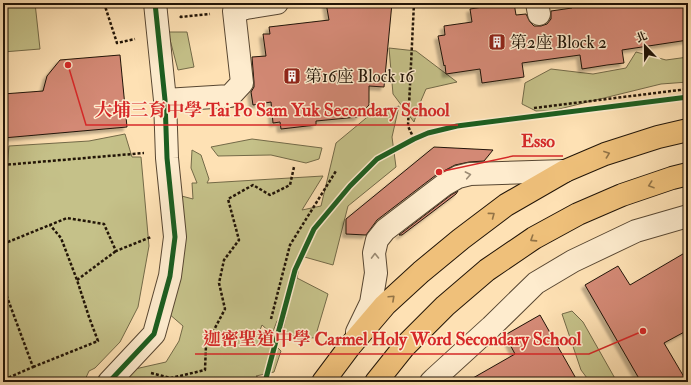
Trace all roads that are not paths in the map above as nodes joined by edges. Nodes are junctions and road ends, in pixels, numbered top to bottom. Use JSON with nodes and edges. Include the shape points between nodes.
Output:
{"nodes":[{"id":1,"x":155,"y":3,"type":"edge"},
{"id":2,"x":277,"y":3,"type":"edge"},
{"id":3,"x":231,"y":7,"type":"edge"},
{"id":4,"x":165,"y":100,"type":"junction"},
{"id":5,"x":688,"y":130,"type":"edge"},
{"id":6,"x":565,"y":171,"type":"junction"},
{"id":7,"x":688,"y":174,"type":"edge"},
{"id":8,"x":688,"y":216,"type":"edge"},
{"id":9,"x":350,"y":346,"type":"junction"},
{"id":10,"x":109,"y":382,"type":"edge"},
{"id":11,"x":323,"y":382,"type":"edge"},
{"id":12,"x":376,"y":382,"type":"edge"},
{"id":13,"x":431,"y":382,"type":"edge"}],
"edges":[{"from":1,"to":4,"type":"street"},
{"from":2,"to":3,"type":"street","via":[[246,8]]},
{"from":3,"to":4,"type":"street","via":[[242,83],[230,96]]},
{"from":4,"to":10,"type":"street","via":[[167,158],[175,237],[170,276],[154,334]]},
{"from":6,"to":5,"type":"main road","one_way":true,"via":[[605,154]]},
{"from":9,"to":6,"type":"main road","one_way":true,"via":[[385,305],[455,243],[506,205]]},
{"from":9,"to":6,"type":"street","one_way":true,"via":[[372,302],[376,273],[374,253],[377,240],[385,230],[458,177],[470,174]]},
{"from":7,"to":12,"type":"main road","one_way":true,"via":[[622,195],[578,214],[534,238],[487,270],[445,306],[404,347]]},
{"from":8,"to":13,"type":"street","via":[[636,231],[573,261],[536,283]]},
{"from":9,"to":11,"type":"main road"}]}
